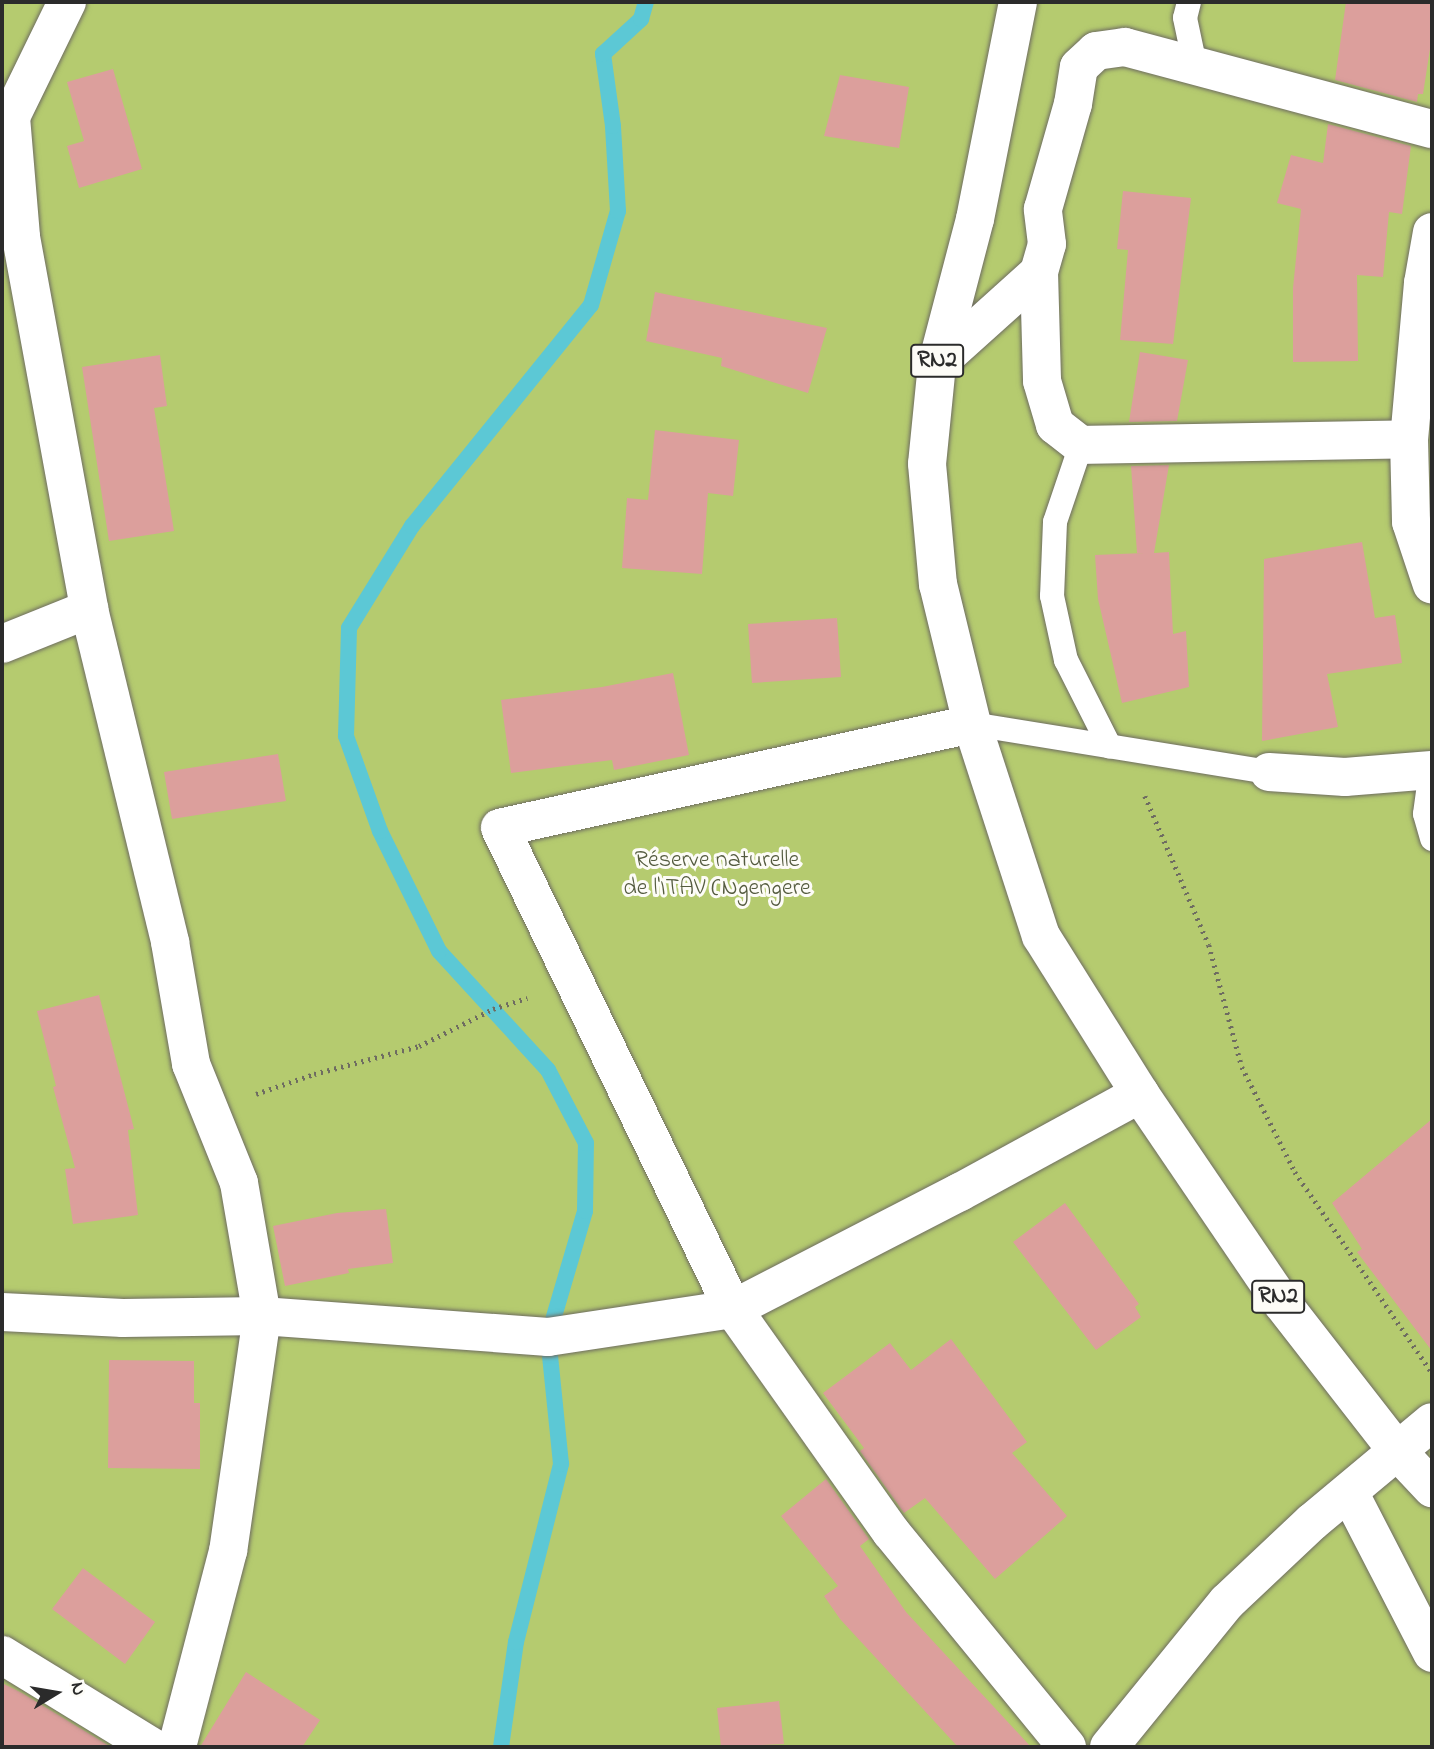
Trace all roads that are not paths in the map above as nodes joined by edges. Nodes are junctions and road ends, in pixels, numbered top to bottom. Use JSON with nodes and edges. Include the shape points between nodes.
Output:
{"nodes":[{"id":1,"x":66,"y":2,"type":"edge"},
{"id":2,"x":1018,"y":2,"type":"edge"},
{"id":3,"x":1189,"y":2,"type":"edge"},
{"id":4,"x":1195,"y":65,"type":"junction"},
{"id":5,"x":1432,"y":129,"type":"edge"},
{"id":6,"x":1432,"y":232,"type":"edge"},
{"id":7,"x":11,"y":239,"type":"edge"},
{"id":8,"x":1038,"y":272,"type":"junction"},
{"id":9,"x":937,"y":364,"type":"junction"},
{"id":10,"x":1409,"y":439,"type":"junction"},
{"id":11,"x":1081,"y":445,"type":"junction"},
{"id":12,"x":1432,"y":585,"type":"edge"},
{"id":13,"x":89,"y":609,"type":"junction"},
{"id":14,"x":2,"y":644,"type":"edge"},
{"id":15,"x":972,"y":724,"type":"junction"},
{"id":16,"x":1110,"y":747,"type":"junction"},
{"id":17,"x":1432,"y":765,"type":"edge"},
{"id":18,"x":1269,"y":772,"type":"joint"},
{"id":19,"x":1432,"y":839,"type":"edge"},
{"id":20,"x":1140,"y":1094,"type":"junction"},
{"id":21,"x":733,"y":1308,"type":"junction"},
{"id":22,"x":2,"y":1312,"type":"edge"},
{"id":23,"x":262,"y":1316,"type":"junction"},
{"id":24,"x":1432,"y":1422,"type":"edge"},
{"id":25,"x":1398,"y":1452,"type":"junction"},
{"id":26,"x":1432,"y":1488,"type":"edge"},
{"id":27,"x":1349,"y":1492,"type":"junction"},
{"id":28,"x":1432,"y":1653,"type":"edge"},
{"id":29,"x":2,"y":1654,"type":"edge"},
{"id":30,"x":152,"y":1747,"type":"edge"},
{"id":31,"x":177,"y":1747,"type":"edge"},
{"id":32,"x":1067,"y":1747,"type":"edge"},
{"id":33,"x":1109,"y":1747,"type":"edge"}],
"edges":[{"from":1,"to":7,"type":"main road","via":[[11,117]]},
{"from":2,"to":9,"type":"main road","number":"RN2","via":[[975,219]]},
{"from":3,"to":4,"type":"lane","via":[[1185,18]]},
{"from":4,"to":5,"type":"main road"},
{"from":4,"to":8,"type":"main road","via":[[1125,47],[1097,51],[1079,67],[1043,209],[1047,244]]},
{"from":6,"to":10,"type":"main road"},
{"from":7,"to":13,"type":"main road"},
{"from":8,"to":9,"type":"main road"},
{"from":8,"to":11,"type":"main road","via":[[1042,381],[1055,425]]},
{"from":9,"to":15,"type":"main road","number":"RN2","via":[[927,464],[938,584]]},
{"from":10,"to":11,"type":"main road"},
{"from":10,"to":12,"type":"main road","via":[[1411,522]]},
{"from":11,"to":16,"type":"lane","via":[[1055,522],[1052,596],[1066,660]]},
{"from":13,"to":14,"type":"main road"},
{"from":13,"to":23,"type":"main road","via":[[170,942],[191,1064],[239,1184]]},
{"from":15,"to":16,"type":"lane"},
{"from":15,"to":20,"type":"main road","number":"RN2","via":[[1041,936]]},
{"from":15,"to":21,"type":"main road","via":[[500,828]]},
{"from":16,"to":18,"type":"lane"},
{"from":17,"to":18,"type":"main road","via":[[1345,776]]},
{"from":17,"to":19,"type":"lane","via":[[1425,814]]},
{"from":20,"to":21,"type":"main road"},
{"from":20,"to":25,"type":"main road","number":"RN2","via":[[1282,1303]]},
{"from":21,"to":23,"type":"main road","via":[[548,1337]]},
{"from":21,"to":32,"type":"main road","via":[[891,1532]]},
{"from":22,"to":23,"type":"main road","via":[[123,1318]]},
{"from":23,"to":31,"type":"main road","via":[[228,1551]]},
{"from":24,"to":25,"type":"main road"},
{"from":25,"to":26,"type":"main road","number":"RN2"},
{"from":25,"to":27,"type":"main road"},
{"from":27,"to":28,"type":"main road"},
{"from":27,"to":33,"type":"main road","via":[[1227,1602]]},
{"from":29,"to":30,"type":"main road"}]}
